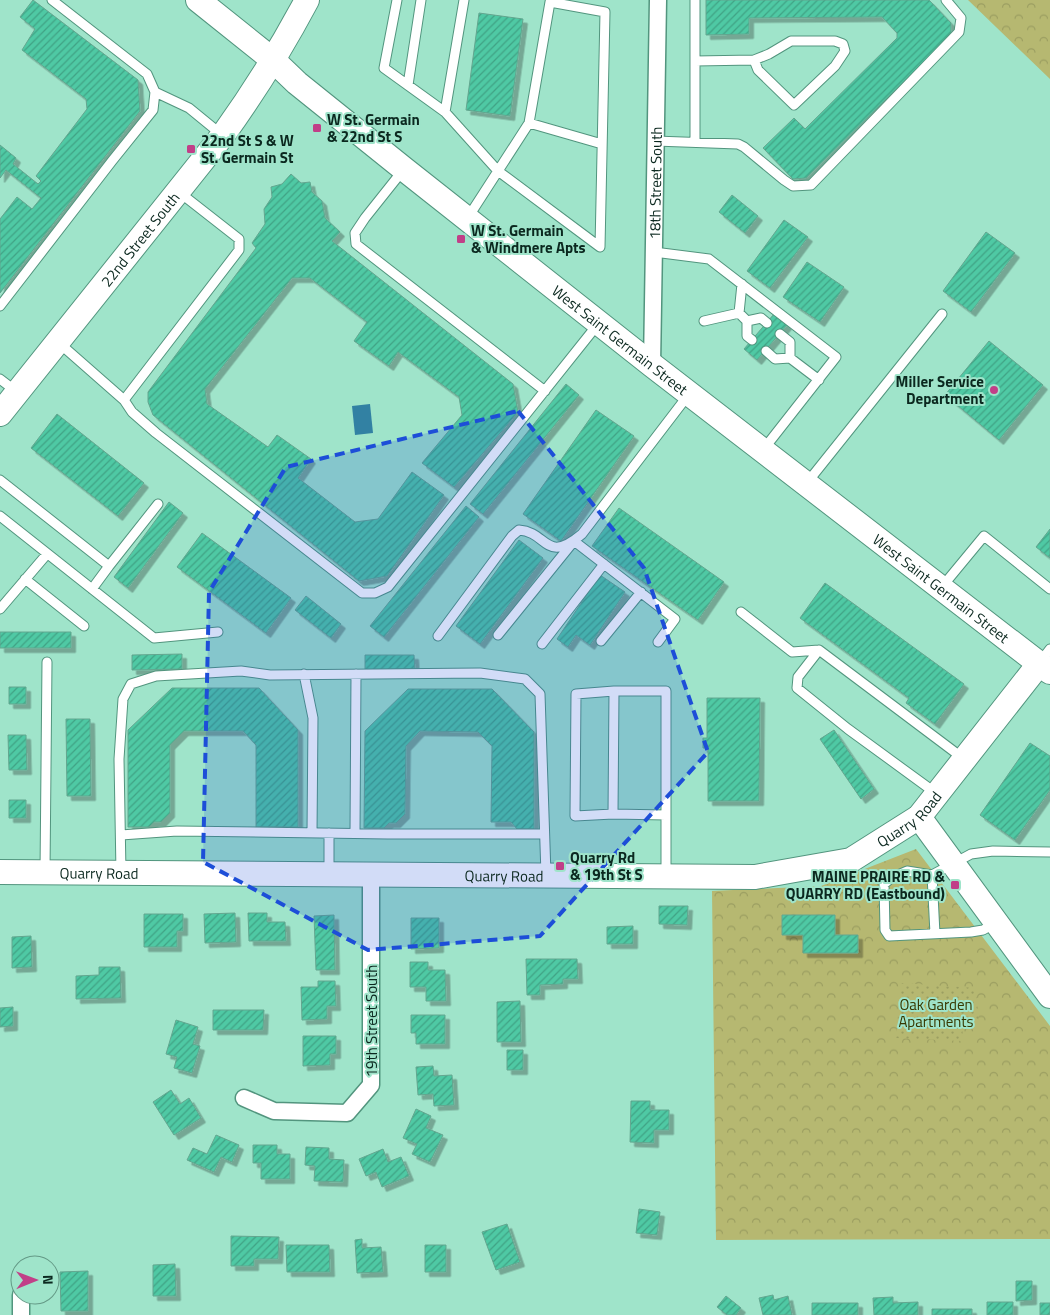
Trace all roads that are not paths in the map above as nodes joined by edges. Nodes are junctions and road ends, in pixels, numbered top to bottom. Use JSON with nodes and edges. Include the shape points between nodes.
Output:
{"nodes":[{"id":1,"x":52,"y":0,"type":"edge"},
{"id":2,"x":198,"y":0,"type":"edge"},
{"id":3,"x":307,"y":0,"type":"edge"},
{"id":4,"x":398,"y":0,"type":"edge"},
{"id":5,"x":422,"y":0,"type":"edge"},
{"id":6,"x":464,"y":0,"type":"edge"},
{"id":7,"x":658,"y":0,"type":"edge"},
{"id":8,"x":695,"y":0,"type":"edge"},
{"id":9,"x":946,"y":0,"type":"edge"},
{"id":10,"x":273,"y":60,"type":"junction"},
{"id":11,"x":754,"y":60,"type":"junction"},
{"id":12,"x":695,"y":61,"type":"junction"},
{"id":13,"x":408,"y":85,"type":"junction"},
{"id":14,"x":155,"y":92,"type":"junction"},
{"id":15,"x":445,"y":112,"type":"junction"},
{"id":16,"x":529,"y":123,"type":"junction"},
{"id":17,"x":223,"y":135,"type":"junction"},
{"id":18,"x":656,"y":140,"type":"junction"},
{"id":19,"x":695,"y":142,"type":"junction"},
{"id":20,"x":602,"y":144,"type":"junction"},
{"id":21,"x":404,"y":169,"type":"junction"},
{"id":22,"x":498,"y":171,"type":"junction"},
{"id":23,"x":179,"y":191,"type":"junction"},
{"id":24,"x":467,"y":219,"type":"junction"},
{"id":25,"x":654,"y":252,"type":"junction"},
{"id":26,"x":742,"y":284,"type":"junction"},
{"id":27,"x":0,"y":306,"type":"edge"},
{"id":28,"x":739,"y":313,"type":"junction"},
{"id":29,"x":942,"y":314,"type":"dead end"},
{"id":30,"x":704,"y":321,"type":"dead end"},
{"id":31,"x":747,"y":321,"type":"junction"},
{"id":32,"x":599,"y":323,"type":"junction"},
{"id":33,"x":767,"y":323,"type":"dead end"},
{"id":34,"x":780,"y":334,"type":"dead end"},
{"id":35,"x":752,"y":340,"type":"dead end"},
{"id":36,"x":58,"y":342,"type":"junction"},
{"id":37,"x":766,"y":351,"type":"dead end"},
{"id":38,"x":790,"y":358,"type":"junction"},
{"id":39,"x":652,"y":365,"type":"junction"},
{"id":40,"x":819,"y":380,"type":"junction"},
{"id":41,"x":9,"y":386,"type":"edge"},
{"id":42,"x":545,"y":391,"type":"junction"},
{"id":43,"x":690,"y":394,"type":"junction"},
{"id":44,"x":124,"y":400,"type":"junction"},
{"id":45,"x":0,"y":414,"type":"edge"},
{"id":46,"x":763,"y":451,"type":"junction"},
{"id":47,"x":0,"y":480,"type":"edge"},
{"id":48,"x":806,"y":484,"type":"junction"},
{"id":49,"x":158,"y":504,"type":"dead end"},
{"id":50,"x":0,"y":516,"type":"edge"},
{"id":51,"x":574,"y":541,"type":"junction"},
{"id":52,"x":47,"y":554,"type":"junction"},
{"id":53,"x":604,"y":564,"type":"junction"},
{"id":54,"x":109,"y":566,"type":"junction"},
{"id":55,"x":25,"y":579,"type":"junction"},
{"id":56,"x":941,"y":588,"type":"junction"},
{"id":57,"x":1050,"y":588,"type":"edge"},
{"id":58,"x":92,"y":589,"type":"junction"},
{"id":59,"x":640,"y":592,"type":"junction"},
{"id":60,"x":0,"y":608,"type":"edge"},
{"id":61,"x":740,"y":612,"type":"dead end"},
{"id":62,"x":84,"y":626,"type":"dead end"},
{"id":63,"x":218,"y":632,"type":"dead end"},
{"id":64,"x":498,"y":635,"type":"dead end"},
{"id":65,"x":438,"y":636,"type":"dead end"},
{"id":66,"x":601,"y":641,"type":"dead end"},
{"id":67,"x":658,"y":642,"type":"dead end"},
{"id":68,"x":542,"y":644,"type":"dead end"},
{"id":69,"x":819,"y":650,"type":"junction"},
{"id":70,"x":47,"y":662,"type":"dead end"},
{"id":71,"x":1046,"y":662,"type":"edge"},
{"id":72,"x":304,"y":674,"type":"junction"},
{"id":73,"x":356,"y":674,"type":"junction"},
{"id":74,"x":614,"y":691,"type":"junction"},
{"id":75,"x":964,"y":759,"type":"junction"},
{"id":76,"x":937,"y":794,"type":"junction"},
{"id":77,"x":613,"y":814,"type":"junction"},
{"id":78,"x":666,"y":814,"type":"junction"},
{"id":79,"x":919,"y":817,"type":"junction"},
{"id":80,"x":312,"y":833,"type":"junction"},
{"id":81,"x":329,"y":833,"type":"junction"},
{"id":82,"x":355,"y":833,"type":"junction"},
{"id":83,"x":544,"y":834,"type":"junction"},
{"id":84,"x":121,"y":835,"type":"junction"},
{"id":85,"x":1050,"y":852,"type":"edge"},
{"id":86,"x":953,"y":864,"type":"junction"},
{"id":87,"x":0,"y":872,"type":"edge"},
{"id":88,"x":45,"y":872,"type":"junction"},
{"id":89,"x":121,"y":873,"type":"junction"},
{"id":90,"x":330,"y":874,"type":"junction"},
{"id":91,"x":371,"y":874,"type":"junction"},
{"id":92,"x":546,"y":876,"type":"junction"},
{"id":93,"x":666,"y":876,"type":"junction"},
{"id":94,"x":932,"y":876,"type":"junction"},
{"id":95,"x":996,"y":923,"type":"junction"},
{"id":96,"x":935,"y":934,"type":"junction"},
{"id":97,"x":1048,"y":989,"type":"edge"},
{"id":98,"x":244,"y":1098,"type":"dead end"}],
"edges":[{"from":1,"to":14,"type":"lane","via":[[146,74]]},
{"from":2,"to":10,"type":"street","name":"West Saint Germain Street"},
{"from":3,"to":10,"type":"street","name":"22nd Street South"},
{"from":4,"to":13,"type":"lane","via":[[384,68]]},
{"from":5,"to":13,"type":"lane"},
{"from":6,"to":15,"type":"lane"},
{"from":7,"to":18,"type":"street","name":"18th Street South"},
{"from":8,"to":12,"type":"lane"},
{"from":9,"to":19,"type":"lane","via":[[961,18],[959,32],[811,185],[793,186],[738,144]]},
{"from":10,"to":17,"type":"street","name":"22nd Street South"},
{"from":10,"to":21,"type":"street","name":"West Saint Germain Street"},
{"from":11,"to":11,"type":"lane","via":[[791,41],[836,41],[843,44],[845,51],[835,66],[794,105],[758,70]]},
{"from":11,"to":12,"type":"lane"},
{"from":12,"to":19,"type":"lane"},
{"from":13,"to":15,"type":"lane"},
{"from":14,"to":17,"type":"lane","via":[[189,108]]},
{"from":14,"to":27,"type":"lane","via":[[154,110]]},
{"from":15,"to":22,"type":"lane"},
{"from":16,"to":20,"type":"lane"},
{"from":16,"to":20,"type":"lane","via":[[550,2],[605,12]]},
{"from":16,"to":22,"type":"lane"},
{"from":17,"to":23,"type":"street","name":"22nd Street South"},
{"from":18,"to":19,"type":"lane"},
{"from":18,"to":25,"type":"street","name":"18th Street South"},
{"from":20,"to":22,"type":"lane","via":[[600,247]]},
{"from":21,"to":24,"type":"street","name":"West Saint Germain Street"},
{"from":21,"to":42,"type":"lane","via":[[355,233],[356,244]]},
{"from":22,"to":24,"type":"lane"},
{"from":23,"to":36,"type":"street","name":"22nd Street South"},
{"from":23,"to":44,"type":"lane","via":[[238,239],[239,250]]},
{"from":24,"to":32,"type":"street","name":"West Saint Germain Street"},
{"from":25,"to":26,"type":"lane","via":[[709,259]]},
{"from":25,"to":39,"type":"street","name":"18th Street South"},
{"from":26,"to":28,"type":"lane"},
{"from":26,"to":40,"type":"lane","via":[[836,357]]},
{"from":28,"to":30,"type":"lane"},
{"from":28,"to":31,"type":"lane"},
{"from":29,"to":48,"type":"lane"},
{"from":31,"to":33,"type":"lane","via":[[761,318]]},
{"from":31,"to":35,"type":"lane","via":[[747,336]]},
{"from":32,"to":39,"type":"street","name":"West Saint Germain Street"},
{"from":32,"to":42,"type":"lane"},
{"from":34,"to":38,"type":"lane","via":[[790,342]]},
{"from":36,"to":41,"type":"street","name":"22nd Street South"},
{"from":36,"to":44,"type":"lane"},
{"from":37,"to":38,"type":"lane","via":[[775,359]]},
{"from":38,"to":40,"type":"lane"},
{"from":39,"to":43,"type":"street","name":"West Saint Germain Street"},
{"from":40,"to":46,"type":"lane"},
{"from":41,"to":45,"type":"street","name":"22nd Street South"},
{"from":42,"to":44,"type":"lane","via":[[388,587],[376,593],[362,593],[156,432],[132,412]]},
{"from":43,"to":46,"type":"street","name":"West Saint Germain Street"},
{"from":43,"to":51,"type":"lane"},
{"from":46,"to":48,"type":"street","name":"West Saint Germain Street"},
{"from":47,"to":54,"type":"lane"},
{"from":48,"to":56,"type":"street","name":"West Saint Germain Street"},
{"from":49,"to":54,"type":"lane"},
{"from":50,"to":52,"type":"lane"},
{"from":51,"to":53,"type":"lane"},
{"from":51,"to":64,"type":"lane"},
{"from":51,"to":65,"type":"lane","via":[[558,548],[550,547],[526,530],[519,530]]},
{"from":52,"to":55,"type":"lane"},
{"from":52,"to":58,"type":"lane"},
{"from":53,"to":59,"type":"lane"},
{"from":53,"to":68,"type":"lane"},
{"from":54,"to":58,"type":"lane"},
{"from":55,"to":60,"type":"lane"},
{"from":55,"to":62,"type":"lane"},
{"from":56,"to":57,"type":"lane","via":[[984,536]]},
{"from":56,"to":71,"type":"street","name":"West Saint Germain Street"},
{"from":58,"to":63,"type":"lane","via":[[154,638]]},
{"from":59,"to":66,"type":"lane"},
{"from":59,"to":67,"type":"lane","via":[[675,619]]},
{"from":61,"to":69,"type":"lane","via":[[792,652]]},
{"from":69,"to":75,"type":"lane"},
{"from":69,"to":76,"type":"lane","via":[[798,677],[797,688]]},
{"from":70,"to":88,"type":"lane"},
{"from":71,"to":75,"type":"street","name":"Quarry Road"},
{"from":72,"to":73,"type":"lane"},
{"from":72,"to":80,"type":"lane","via":[[313,718]]},
{"from":72,"to":84,"type":"lane","via":[[270,675],[240,671],[156,676],[131,684],[123,699],[119,759]]},
{"from":73,"to":82,"type":"lane"},
{"from":73,"to":83,"type":"lane","via":[[480,674],[525,679],[540,694]]},
{"from":74,"to":77,"type":"lane"},
{"from":74,"to":77,"type":"lane","via":[[576,694],[575,816]]},
{"from":74,"to":78,"type":"lane","via":[[666,691]]},
{"from":75,"to":76,"type":"street","name":"Quarry Road"},
{"from":76,"to":79,"type":"street","name":"Quarry Road"},
{"from":77,"to":78,"type":"lane"},
{"from":78,"to":93,"type":"lane"},
{"from":79,"to":86,"type":"street"},
{"from":79,"to":93,"type":"street","name":"Quarry Road","via":[[851,860],[755,877]]},
{"from":80,"to":81,"type":"lane"},
{"from":80,"to":84,"type":"lane","via":[[177,831]]},
{"from":81,"to":82,"type":"lane"},
{"from":81,"to":90,"type":"lane"},
{"from":82,"to":83,"type":"lane"},
{"from":83,"to":92,"type":"lane"},
{"from":84,"to":89,"type":"lane"},
{"from":85,"to":86,"type":"lane","via":[[979,852]]},
{"from":86,"to":94,"type":"lane"},
{"from":86,"to":95,"type":"street"},
{"from":87,"to":88,"type":"street","name":"Quarry Road"},
{"from":88,"to":89,"type":"street","name":"Quarry Road"},
{"from":89,"to":90,"type":"street","name":"Quarry Road"},
{"from":90,"to":91,"type":"street","name":"Quarry Road"},
{"from":91,"to":92,"type":"street","name":"Quarry Road"},
{"from":91,"to":98,"type":"street","name":"19th Street South","via":[[370,1085],[347,1112],[274,1111]]},
{"from":92,"to":93,"type":"street","name":"Quarry Road"},
{"from":94,"to":96,"type":"lane"},
{"from":94,"to":96,"type":"lane","via":[[907,871],[884,884],[885,930],[889,936]]},
{"from":95,"to":96,"type":"lane","via":[[983,930]]},
{"from":95,"to":97,"type":"street"}]}
